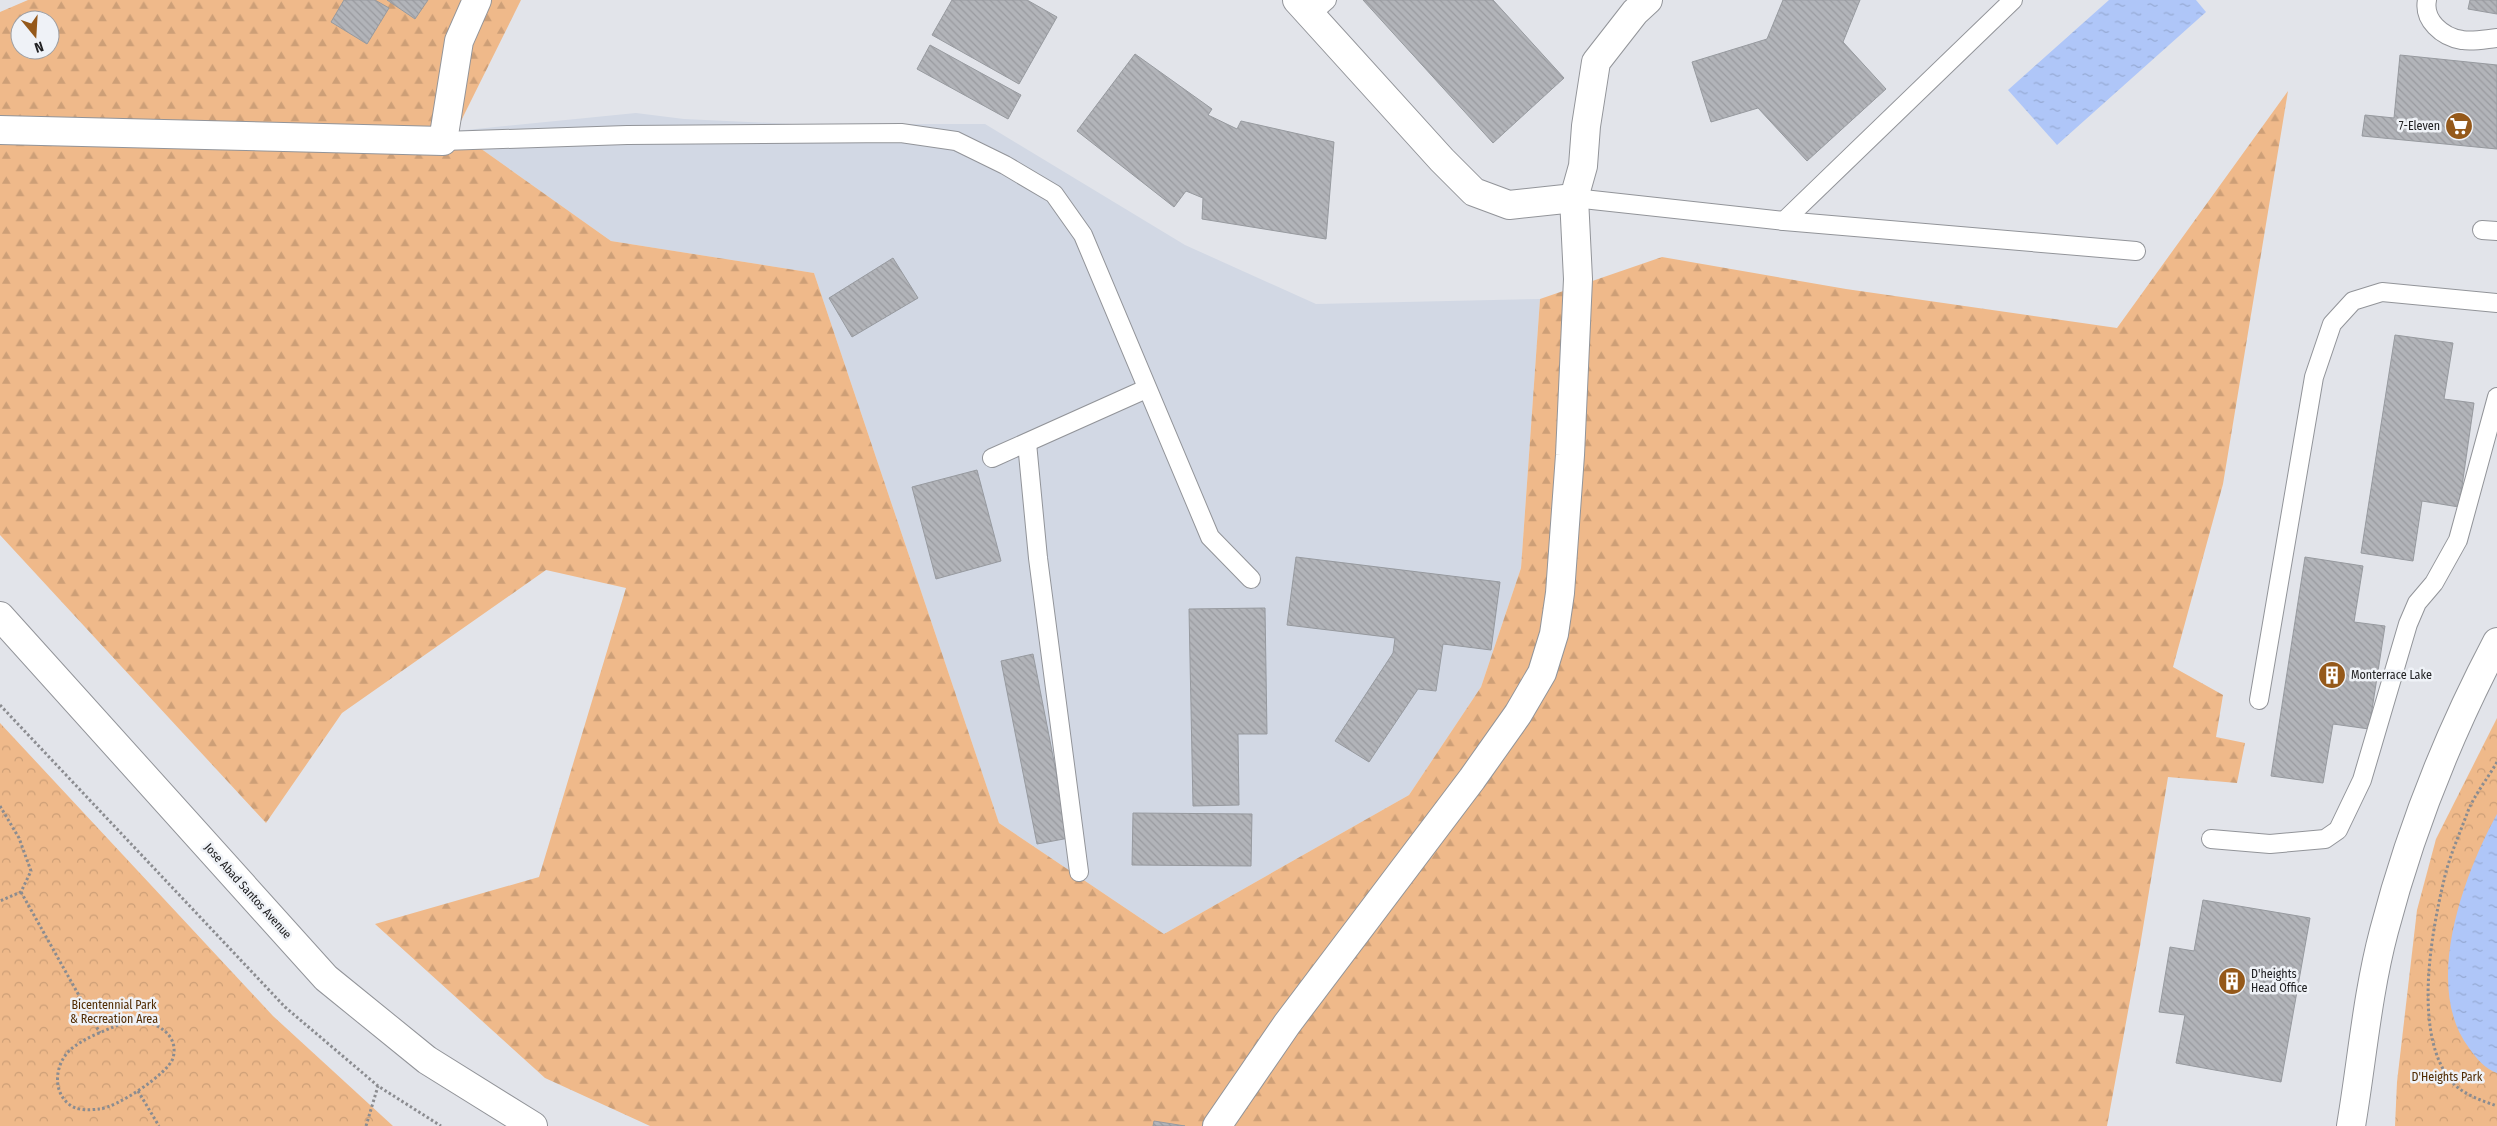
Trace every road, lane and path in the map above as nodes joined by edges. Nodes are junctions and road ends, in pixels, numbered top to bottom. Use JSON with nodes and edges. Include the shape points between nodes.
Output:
{"nodes":[{"id":1,"x":477,"y":0,"type":"edge"},
{"id":2,"x":1648,"y":0,"type":"edge"},
{"id":3,"x":2013,"y":0,"type":"edge"},
{"id":4,"x":2428,"y":0,"type":"edge"},
{"id":5,"x":1311,"y":5,"type":"edge"},
{"id":6,"x":2497,"y":38,"type":"edge"},
{"id":7,"x":0,"y":130,"type":"edge"},
{"id":8,"x":443,"y":141,"type":"junction"},
{"id":9,"x":1574,"y":198,"type":"junction"},
{"id":10,"x":1784,"y":221,"type":"junction"},
{"id":11,"x":2136,"y":251,"type":"dead end"},
{"id":12,"x":2497,"y":303,"type":"edge"},
{"id":13,"x":1146,"y":389,"type":"junction"},
{"id":14,"x":2497,"y":397,"type":"edge"},
{"id":15,"x":1027,"y":443,"type":"junction"},
{"id":16,"x":992,"y":458,"type":"dead end"},
{"id":17,"x":1251,"y":579,"type":"dead end"},
{"id":18,"x":0,"y":616,"type":"edge"},
{"id":19,"x":2497,"y":642,"type":"edge"},
{"id":20,"x":2259,"y":700,"type":"dead end"},
{"id":21,"x":0,"y":705,"type":"edge"},
{"id":22,"x":2497,"y":762,"type":"edge"},
{"id":23,"x":0,"y":806,"type":"edge"},
{"id":24,"x":2211,"y":839,"type":"dead end"},
{"id":25,"x":1079,"y":872,"type":"dead end"},
{"id":26,"x":21,"y":892,"type":"junction"},
{"id":27,"x":0,"y":901,"type":"edge"},
{"id":28,"x":100,"y":1033,"type":"junction"},
{"id":29,"x":378,"y":1086,"type":"junction"},
{"id":30,"x":138,"y":1091,"type":"junction"},
{"id":31,"x":2497,"y":1106,"type":"edge"},
{"id":32,"x":160,"y":1126,"type":"edge"},
{"id":33,"x":366,"y":1126,"type":"edge"},
{"id":34,"x":441,"y":1126,"type":"edge"},
{"id":35,"x":533,"y":1126,"type":"edge"},
{"id":36,"x":1217,"y":1126,"type":"edge"},
{"id":37,"x":2351,"y":1126,"type":"edge"}],
"edges":[{"from":1,"to":8,"type":"street","via":[[459,41]]},
{"from":2,"to":9,"type":"street","via":[[1596,62],[1583,166]]},
{"from":3,"to":10,"type":"lane"},
{"from":4,"to":6,"type":"lane","via":[[2426,6],[2430,21],[2443,33],[2461,40]]},
{"from":5,"to":9,"type":"street","via":[[1442,160],[1474,192],[1509,205]]},
{"from":7,"to":8,"type":"street"},
{"from":8,"to":13,"type":"lane","via":[[627,135],[901,133],[956,141],[1054,194],[1083,235]]},
{"from":9,"to":10,"type":"lane"},
{"from":9,"to":36,"type":"street","via":[[1578,279],[1569,474],[1560,593],[1554,634],[1542,674],[1472,779],[1287,1024]]},
{"from":10,"to":11,"type":"lane"},
{"from":12,"to":20,"type":"lane","via":[[2382,292],[2353,301],[2332,324],[2314,377]]},
{"from":13,"to":15,"type":"lane"},
{"from":13,"to":17,"type":"lane","via":[[1210,537]]},
{"from":14,"to":24,"type":"lane","via":[[2458,540],[2434,583],[2417,603],[2408,624],[2362,780],[2338,830],[2325,839],[2270,844]]},
{"from":15,"to":16,"type":"lane"},
{"from":15,"to":25,"type":"lane","via":[[1039,568]]},
{"from":18,"to":35,"type":"street","name":"Jose Abad Santos Avenue","via":[[326,978],[427,1060]]},
{"from":19,"to":37,"type":"street","via":[[2477,680],[2416,826],[2386,924],[2360,1057]]},
{"from":21,"to":29,"type":"path","via":[[285,1007]]},
{"from":22,"to":31,"type":"path","via":[[2469,809],[2444,878],[2431,948],[2429,1007],[2440,1064],[2454,1084],[2475,1098]]},
{"from":23,"to":26,"type":"path","via":[[19,838],[31,871]]},
{"from":26,"to":27,"type":"path"},
{"from":26,"to":28,"type":"path"},
{"from":28,"to":30,"type":"path","via":[[133,1019],[149,1021],[164,1029],[172,1045],[173,1058]]},
{"from":28,"to":30,"type":"path","via":[[69,1050],[59,1064],[57,1081],[61,1094],[70,1105],[84,1110],[105,1109]]},
{"from":29,"to":33,"type":"path"},
{"from":29,"to":34,"type":"path"},
{"from":30,"to":32,"type":"path"}]}
